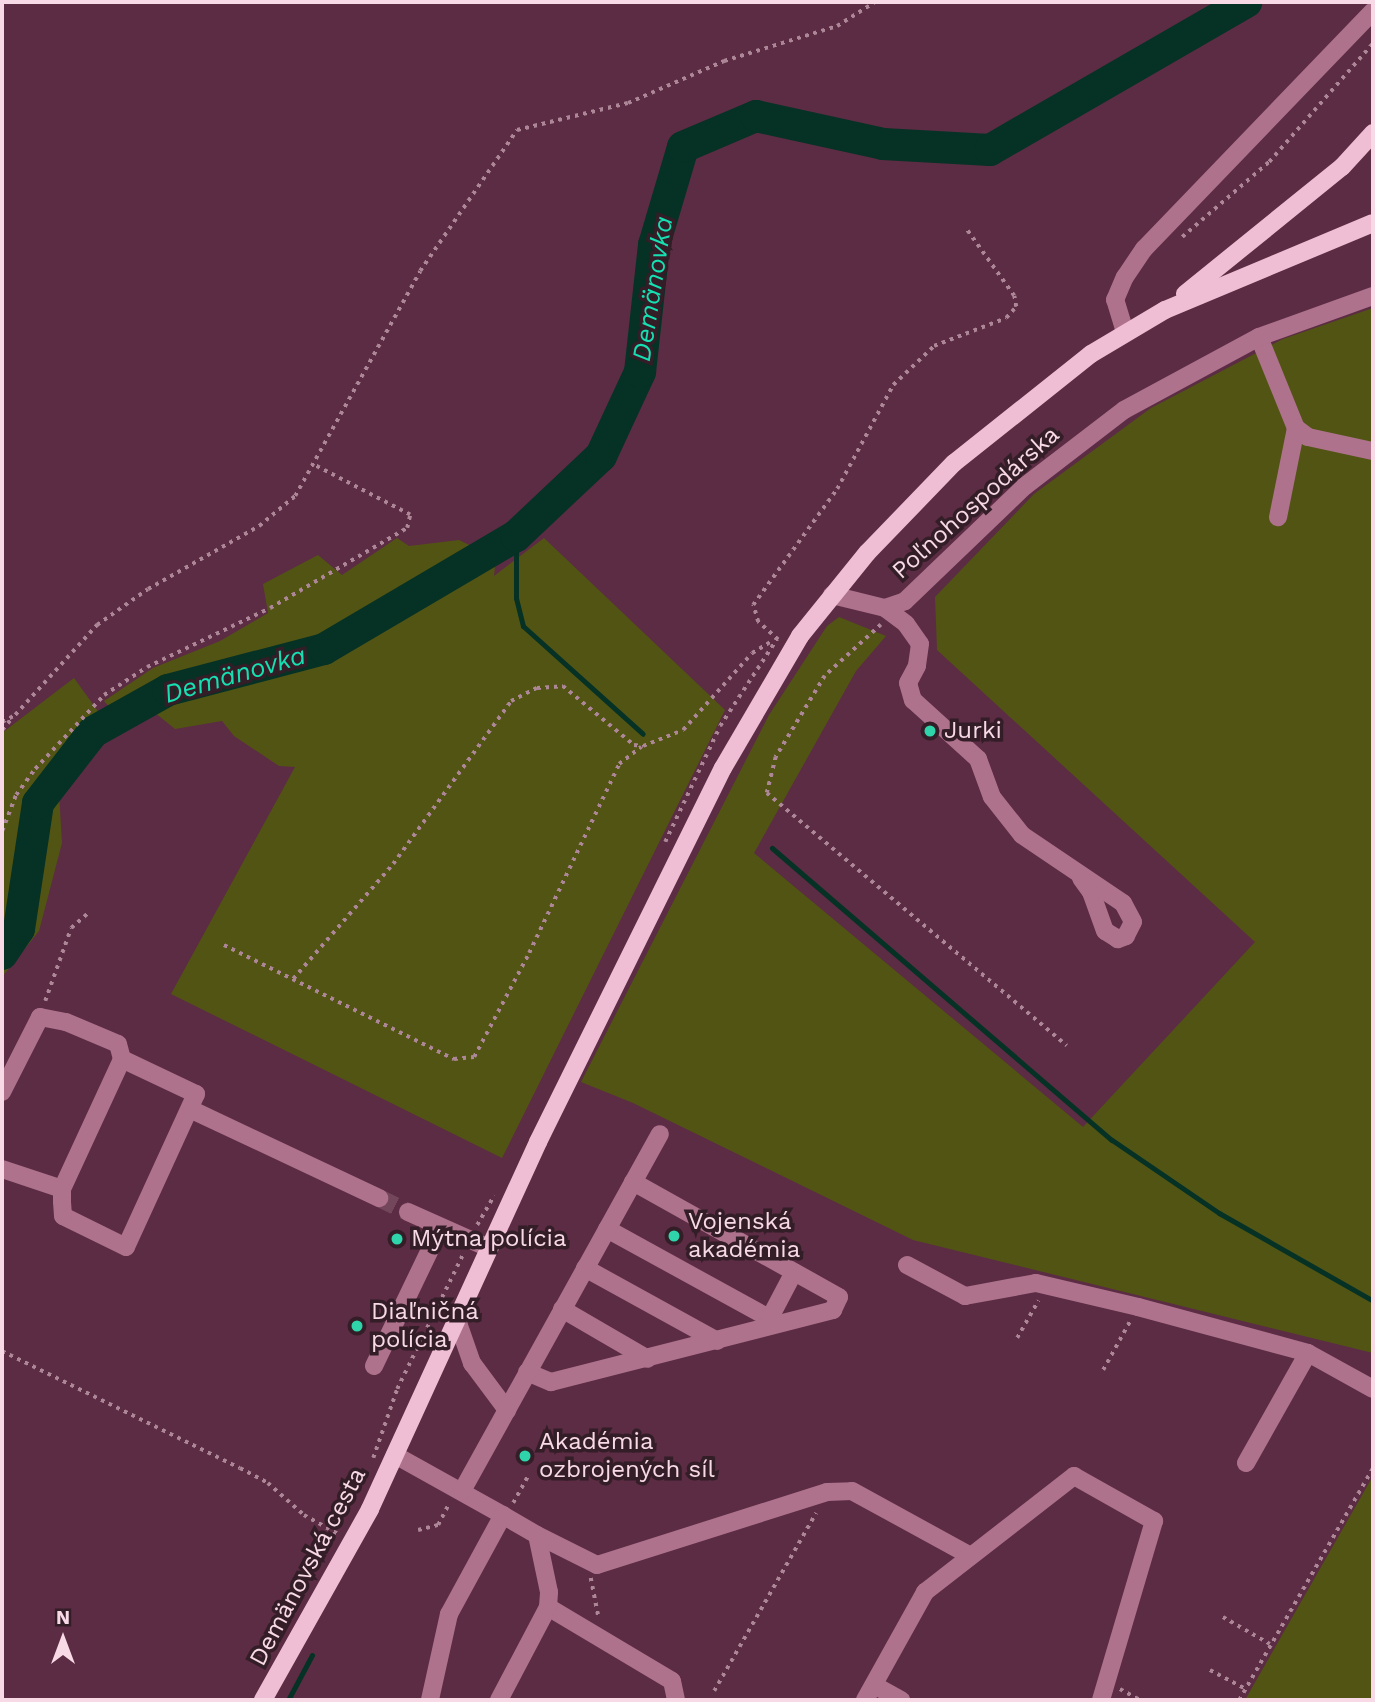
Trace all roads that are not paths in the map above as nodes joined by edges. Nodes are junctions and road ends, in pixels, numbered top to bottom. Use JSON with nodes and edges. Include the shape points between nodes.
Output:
{"nodes":[{"id":1,"x":1373,"y":11,"type":"edge"},
{"id":2,"x":1373,"y":133,"type":"edge"},
{"id":3,"x":1373,"y":223,"type":"edge"},
{"id":4,"x":1373,"y":296,"type":"edge"},
{"id":5,"x":1166,"y":310,"type":"junction"},
{"id":6,"x":1125,"y":332,"type":"junction"},
{"id":7,"x":1259,"y":337,"type":"junction"},
{"id":8,"x":1296,"y":428,"type":"junction"},
{"id":9,"x":1373,"y":451,"type":"edge"},
{"id":10,"x":1278,"y":517,"type":"dead end"},
{"id":11,"x":832,"y":595,"type":"junction"},
{"id":12,"x":889,"y":611,"type":"junction"},
{"id":13,"x":1081,"y":878,"type":"dead end"},
{"id":14,"x":122,"y":1059,"type":"junction"},
{"id":15,"x":2,"y":1092,"type":"edge"},
{"id":16,"x":192,"y":1110,"type":"junction"},
{"id":17,"x":660,"y":1134,"type":"dead end"},
{"id":18,"x":2,"y":1170,"type":"edge"},
{"id":19,"x":633,"y":1182,"type":"junction"},
{"id":20,"x":62,"y":1188,"type":"junction"},
{"id":21,"x":379,"y":1198,"type":"tunnel mouth"},
{"id":22,"x":408,"y":1212,"type":"tunnel mouth"},
{"id":23,"x":441,"y":1227,"type":"junction"},
{"id":24,"x":607,"y":1229,"type":"junction"},
{"id":25,"x":489,"y":1248,"type":"junction"},
{"id":26,"x":907,"y":1265,"type":"dead end"},
{"id":27,"x":585,"y":1268,"type":"junction"},
{"id":28,"x":794,"y":1272,"type":"junction"},
{"id":29,"x":562,"y":1309,"type":"junction"},
{"id":30,"x":457,"y":1320,"type":"junction"},
{"id":31,"x":767,"y":1323,"type":"junction"},
{"id":32,"x":717,"y":1341,"type":"junction"},
{"id":33,"x":1308,"y":1353,"type":"junction"},
{"id":34,"x":648,"y":1359,"type":"junction"},
{"id":35,"x":374,"y":1366,"type":"dead end"},
{"id":36,"x":527,"y":1372,"type":"junction"},
{"id":37,"x":1373,"y":1389,"type":"edge"},
{"id":38,"x":507,"y":1410,"type":"junction"},
{"id":39,"x":395,"y":1455,"type":"junction"},
{"id":40,"x":1245,"y":1463,"type":"dead end"},
{"id":41,"x":460,"y":1490,"type":"junction"},
{"id":42,"x":503,"y":1516,"type":"junction"},
{"id":43,"x":537,"y":1535,"type":"junction"},
{"id":44,"x":969,"y":1555,"type":"junction"},
{"id":45,"x":548,"y":1607,"type":"junction"},
{"id":46,"x":869,"y":1692,"type":"edge"},
{"id":47,"x":263,"y":1700,"type":"edge"},
{"id":48,"x":430,"y":1700,"type":"edge"},
{"id":49,"x":499,"y":1700,"type":"edge"},
{"id":50,"x":676,"y":1700,"type":"edge"},
{"id":51,"x":901,"y":1700,"type":"edge"},
{"id":52,"x":1101,"y":1700,"type":"edge"}],
"edges":[{"from":1,"to":6,"type":"street","via":[[1137,258],[1115,300]]},
{"from":2,"to":5,"type":"main road","via":[[1342,167]]},
{"from":3,"to":5,"type":"main road"},
{"from":4,"to":7,"type":"street","name":"Poľnohospodárska"},
{"from":5,"to":6,"type":"main road","name":"Demänovská cesta"},
{"from":6,"to":11,"type":"main road","name":"Demänovská cesta","via":[[984,436],[902,515]]},
{"from":7,"to":8,"type":"street"},
{"from":7,"to":12,"type":"street","name":"Poľnohospodárska","via":[[1164,386],[1085,438],[995,513],[929,583]]},
{"from":8,"to":9,"type":"street","via":[[1308,437]]},
{"from":8,"to":10,"type":"street"},
{"from":11,"to":12,"type":"street","name":"Poľnohospodárska"},
{"from":11,"to":25,"type":"main road","name":"Demänovská cesta","via":[[783,645]]},
{"from":12,"to":13,"type":"street","via":[[920,644],[917,666],[908,683],[913,700],[978,759],[992,797],[1022,835]]},
{"from":14,"to":15,"type":"street","via":[[118,1044],[66,1022],[40,1017]]},
{"from":14,"to":16,"type":"street","via":[[196,1094]]},
{"from":14,"to":20,"type":"street"},
{"from":16,"to":20,"type":"street","via":[[126,1247],[63,1216]]},
{"from":16,"to":21,"type":"street"},
{"from":17,"to":19,"type":"street"},
{"from":18,"to":20,"type":"street"},
{"from":19,"to":24,"type":"street"},
{"from":19,"to":28,"type":"street"},
{"from":22,"to":23,"type":"street"},
{"from":23,"to":25,"type":"street"},
{"from":23,"to":35,"type":"street"},
{"from":24,"to":27,"type":"street"},
{"from":24,"to":31,"type":"street"},
{"from":25,"to":30,"type":"main road","name":"Demänovská cesta"},
{"from":26,"to":33,"type":"street","via":[[965,1296],[1048,1284]]},
{"from":27,"to":29,"type":"street"},
{"from":27,"to":32,"type":"street"},
{"from":28,"to":31,"type":"street"},
{"from":28,"to":31,"type":"street","via":[[839,1297],[832,1310]]},
{"from":29,"to":34,"type":"street"},
{"from":29,"to":36,"type":"street"},
{"from":30,"to":38,"type":"street","via":[[472,1363]]},
{"from":30,"to":39,"type":"main road","name":"Demänovská cesta"},
{"from":31,"to":32,"type":"street"},
{"from":32,"to":34,"type":"street"},
{"from":33,"to":37,"type":"street"},
{"from":33,"to":40,"type":"street"},
{"from":34,"to":36,"type":"street","via":[[551,1382]]},
{"from":36,"to":38,"type":"street"},
{"from":38,"to":41,"type":"street"},
{"from":39,"to":41,"type":"street"},
{"from":39,"to":47,"type":"main road","name":"Demänovská cesta"},
{"from":41,"to":42,"type":"street"},
{"from":42,"to":43,"type":"street"},
{"from":42,"to":48,"type":"street","via":[[449,1614]]},
{"from":43,"to":44,"type":"street","via":[[588,1563],[604,1564],[827,1492],[864,1496]]},
{"from":43,"to":45,"type":"street"},
{"from":44,"to":46,"type":"street","via":[[925,1592]]},
{"from":44,"to":52,"type":"street","via":[[1073,1476],[1154,1521]]},
{"from":45,"to":49,"type":"street"},
{"from":45,"to":50,"type":"street","via":[[672,1681]]},
{"from":46,"to":51,"type":"street"}]}
